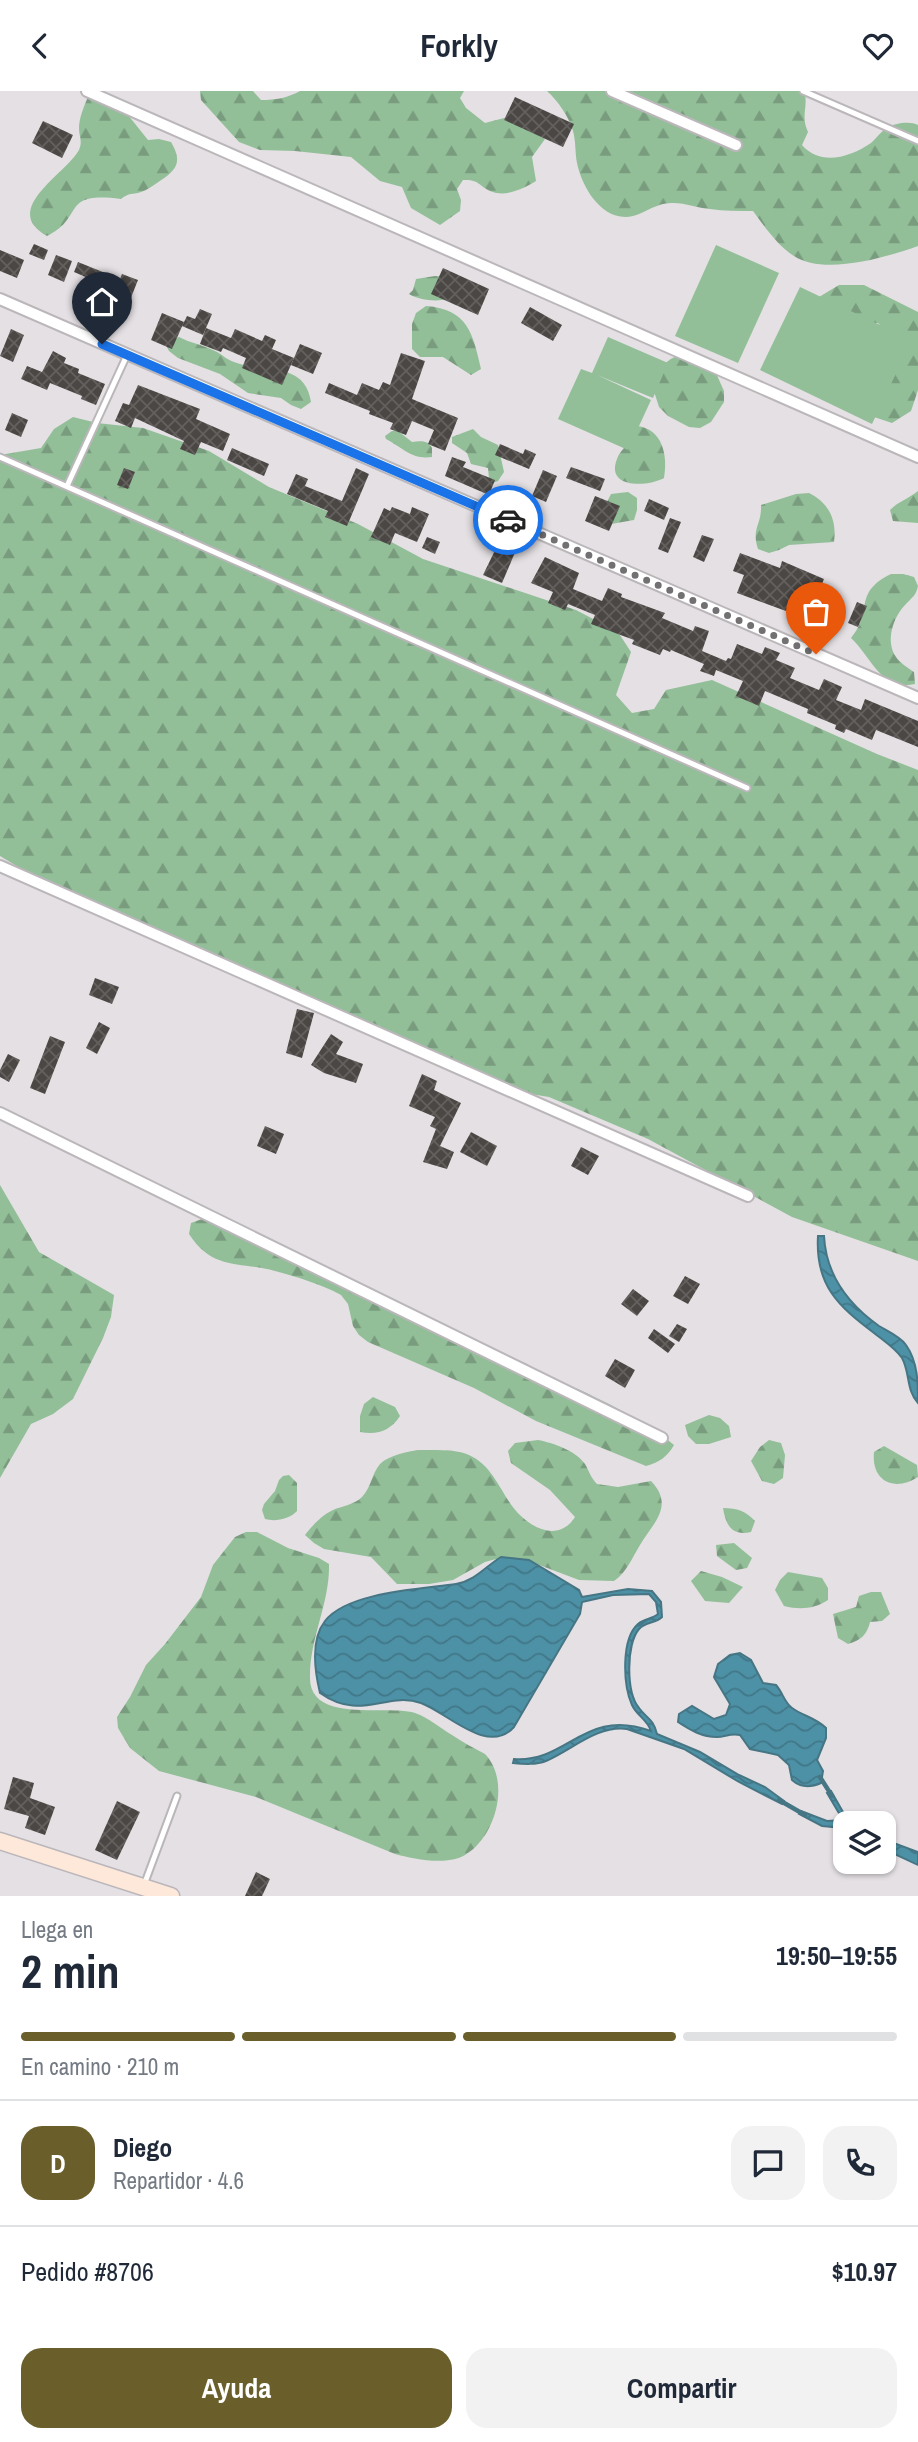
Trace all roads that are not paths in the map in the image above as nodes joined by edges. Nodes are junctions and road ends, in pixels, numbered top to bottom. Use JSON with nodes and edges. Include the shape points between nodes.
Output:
{"nodes":[{"id":1,"x":87,"y":91,"type":"edge"},
{"id":2,"x":612,"y":91,"type":"edge"},
{"id":3,"x":803,"y":91,"type":"edge"},
{"id":4,"x":918,"y":141,"type":"edge"},
{"id":5,"x":736,"y":145,"type":"dead end"},
{"id":6,"x":0,"y":299,"type":"edge"},
{"id":7,"x":127,"y":355,"type":"junction"},
{"id":8,"x":0,"y":457,"type":"edge"},
{"id":9,"x":918,"y":457,"type":"edge"},
{"id":10,"x":67,"y":486,"type":"junction"},
{"id":11,"x":918,"y":698,"type":"edge"},
{"id":12,"x":747,"y":788,"type":"dead end"},
{"id":13,"x":0,"y":866,"type":"edge"},
{"id":14,"x":0,"y":1113,"type":"edge"},
{"id":15,"x":748,"y":1196,"type":"dead end"},
{"id":16,"x":662,"y":1438,"type":"dead end"},
{"id":17,"x":177,"y":1796,"type":"dead end"},
{"id":18,"x":0,"y":1842,"type":"edge"},
{"id":19,"x":144,"y":1887,"type":"junction"},
{"id":20,"x":171,"y":1896,"type":"edge"}],
"edges":[{"from":1,"to":9,"type":"street"},
{"from":2,"to":5,"type":"street"},
{"from":3,"to":4,"type":"lane"},
{"from":6,"to":7,"type":"street"},
{"from":7,"to":10,"type":"lane"},
{"from":7,"to":11,"type":"street"},
{"from":8,"to":10,"type":"lane"},
{"from":10,"to":12,"type":"lane"},
{"from":13,"to":15,"type":"street"},
{"from":14,"to":16,"type":"street"},
{"from":17,"to":19,"type":"lane"},
{"from":18,"to":19,"type":"main road"},
{"from":19,"to":20,"type":"main road"}]}
